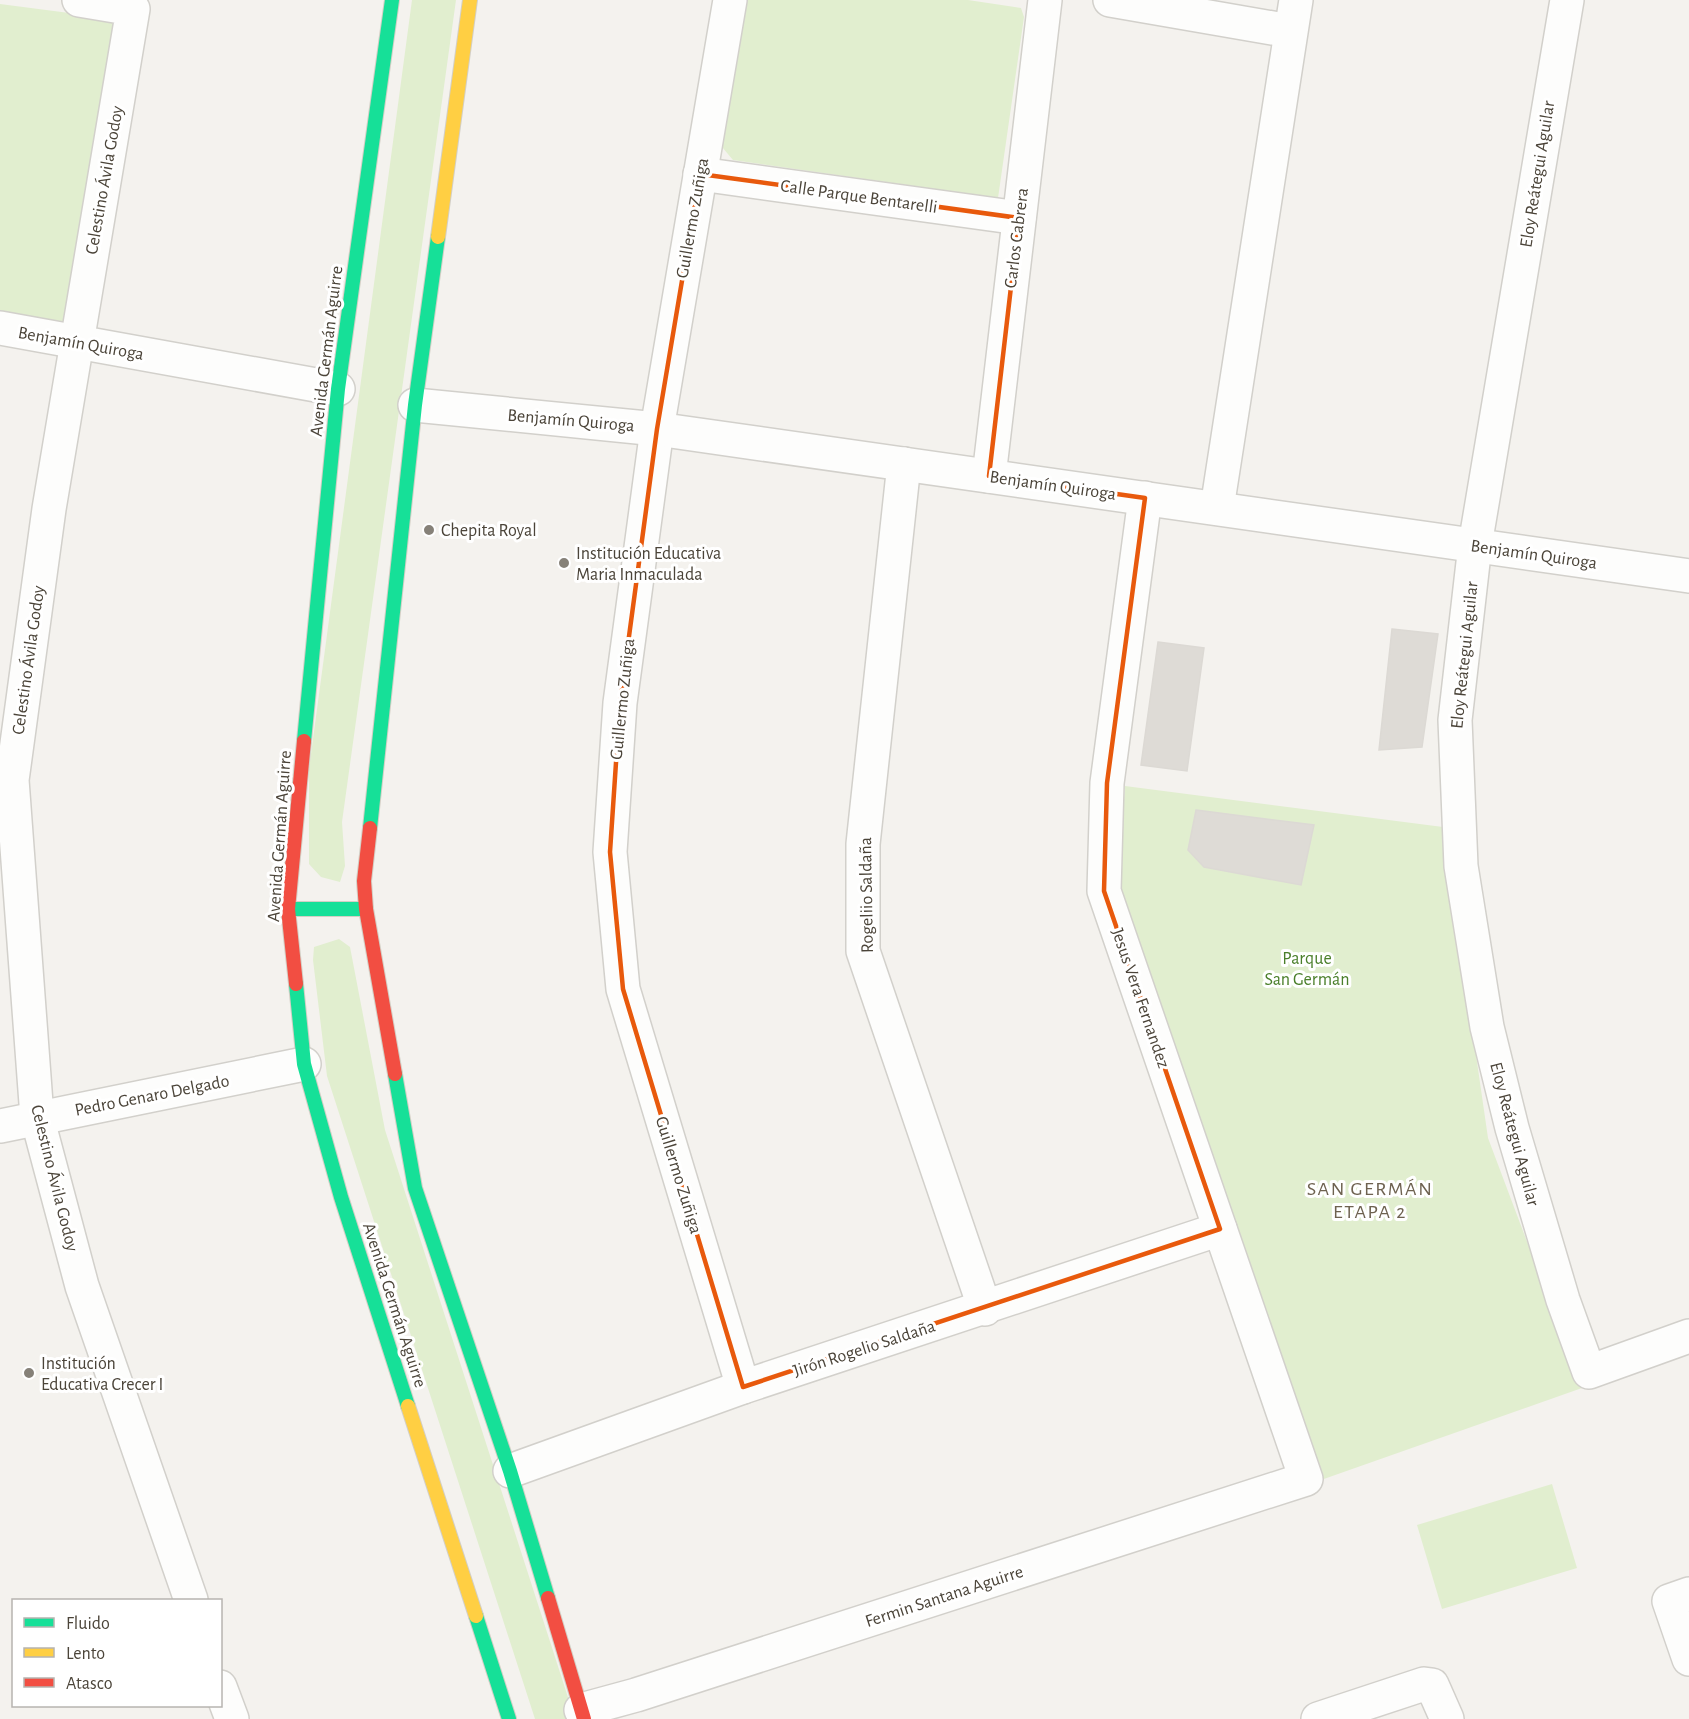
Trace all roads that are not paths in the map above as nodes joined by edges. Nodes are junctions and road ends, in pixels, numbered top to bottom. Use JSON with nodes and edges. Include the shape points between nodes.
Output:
{"nodes":[{"id":1,"x":79,"y":0,"type":"edge"},
{"id":2,"x":392,"y":0,"type":"edge"},
{"id":3,"x":470,"y":0,"type":"edge"},
{"id":4,"x":730,"y":0,"type":"edge"},
{"id":5,"x":1045,"y":0,"type":"edge"},
{"id":6,"x":1110,"y":0,"type":"edge"},
{"id":7,"x":1566,"y":0,"type":"edge"},
{"id":8,"x":1293,"y":16,"type":"edge"},
{"id":9,"x":700,"y":174,"type":"junction"},
{"id":10,"x":1018,"y":218,"type":"junction"},
{"id":11,"x":0,"y":328,"type":"edge"},
{"id":12,"x":77,"y":342,"type":"junction"},
{"id":13,"x":338,"y":389,"type":"junction"},
{"id":14,"x":415,"y":405,"type":"junction"},
{"id":15,"x":657,"y":429,"type":"junction"},
{"id":16,"x":904,"y":464,"type":"junction"},
{"id":17,"x":988,"y":476,"type":"junction"},
{"id":18,"x":1145,"y":498,"type":"junction"},
{"id":19,"x":1217,"y":508,"type":"junction"},
{"id":20,"x":1475,"y":545,"type":"junction"},
{"id":21,"x":1689,"y":576,"type":"edge"},
{"id":22,"x":288,"y":909,"type":"junction"},
{"id":23,"x":366,"y":909,"type":"junction"},
{"id":24,"x":304,"y":1064,"type":"junction"},
{"id":25,"x":37,"y":1117,"type":"junction"},
{"id":26,"x":0,"y":1126,"type":"edge"},
{"id":27,"x":1221,"y":1229,"type":"junction"},
{"id":28,"x":985,"y":1309,"type":"junction"},
{"id":29,"x":1689,"y":1336,"type":"edge"},
{"id":30,"x":743,"y":1387,"type":"junction"},
{"id":31,"x":510,"y":1471,"type":"junction"},
{"id":32,"x":1306,"y":1479,"type":"joint"},
{"id":33,"x":1679,"y":1597,"type":"edge"},
{"id":34,"x":191,"y":1599,"type":"edge"},
{"id":35,"x":1689,"y":1659,"type":"edge"},
{"id":36,"x":222,"y":1692,"type":"edge"},
{"id":37,"x":582,"y":1715,"type":"edge"},
{"id":38,"x":232,"y":1719,"type":"edge"},
{"id":39,"x":509,"y":1719,"type":"edge"},
{"id":40,"x":1318,"y":1719,"type":"edge"},
{"id":41,"x":1447,"y":1719,"type":"edge"}],
"edges":[{"from":1,"to":12,"type":"street","name":"Celestino Ávila Godoy","via":[[133,9]]},
{"from":2,"to":13,"type":"main road","name":"Avenida Germán Aguirre"},
{"from":3,"to":14,"type":"main road"},
{"from":4,"to":9,"type":"street","name":"Guillermo Zuñiga"},
{"from":5,"to":10,"type":"street","name":"Carlos Cabrera"},
{"from":6,"to":8,"type":"street"},
{"from":7,"to":20,"type":"street","name":"Eloy Reátegui Aguilar"},
{"from":8,"to":19,"type":"street"},
{"from":9,"to":10,"type":"street","name":"Calle Parque Bentarelli"},
{"from":9,"to":15,"type":"street","name":"Guillermo Zuñiga"},
{"from":10,"to":17,"type":"street","name":"Carlos Cabrera"},
{"from":11,"to":12,"type":"street","name":"Benjamín Quiroga"},
{"from":12,"to":13,"type":"street","name":"Benjamín Quiroga"},
{"from":12,"to":25,"type":"street","name":"Celestino Ávila Godoy","via":[[49,509],[12,780]]},
{"from":13,"to":22,"type":"main road","name":"Avenida Germán Aguirre"},
{"from":14,"to":15,"type":"street","name":"Benjamín Quiroga"},
{"from":14,"to":23,"type":"main road","via":[[364,881]]},
{"from":15,"to":16,"type":"street","name":"Benjamín Quiroga"},
{"from":15,"to":30,"type":"street","name":"Guillermo Zuñiga","via":[[620,703],[611,859],[623,989]]},
{"from":16,"to":17,"type":"street","name":"Benjamín Quiroga"},
{"from":16,"to":28,"type":"street","name":"Rogeliio Saldaña","via":[[863,844],[863,951]]},
{"from":17,"to":18,"type":"street","name":"Benjamín Quiroga"},
{"from":18,"to":19,"type":"street","name":"Benjamín Quiroga"},
{"from":18,"to":27,"type":"street","name":"Jesus Vera Fernandez","via":[[1107,783],[1104,891]]},
{"from":19,"to":20,"type":"street","name":"Benjamín Quiroga"},
{"from":20,"to":21,"type":"street","name":"Benjamín Quiroga"},
{"from":20,"to":29,"type":"street","name":"Eloy Reátegui Aguilar","via":[[1455,720],[1461,866],[1487,1027],[1509,1117],[1563,1300],[1589,1372]]},
{"from":22,"to":23,"type":"main road"},
{"from":22,"to":24,"type":"main road","name":"Avenida Germán Aguirre"},
{"from":23,"to":31,"type":"main road","via":[[415,1188]]},
{"from":24,"to":25,"type":"street","name":"Pedro Genaro Delgado"},
{"from":24,"to":39,"type":"main road","name":"Avenida Germán Aguirre","via":[[341,1197]]},
{"from":25,"to":26,"type":"street","name":"Pedro Genaro Delgado"},
{"from":25,"to":34,"type":"street","name":"Celestino Ávila Godoy","via":[[82,1286]]},
{"from":27,"to":28,"type":"street","name":"Jirón Rogelio Saldaña"},
{"from":27,"to":32,"type":"street","name":"Jesus Vera Fernandez"},
{"from":28,"to":30,"type":"street","name":"Jirón Rogelio Saldaña"},
{"from":30,"to":31,"type":"street","name":"Jirón Rogelio Saldaña"},
{"from":31,"to":37,"type":"main road"},
{"from":32,"to":37,"type":"street","name":"Fermin Santana Aguirre"},
{"from":33,"to":35,"type":"street"},
{"from":36,"to":38,"type":"street"},
{"from":40,"to":41,"type":"street","via":[[1424,1684],[1432,1685],[1438,1694]]}]}
